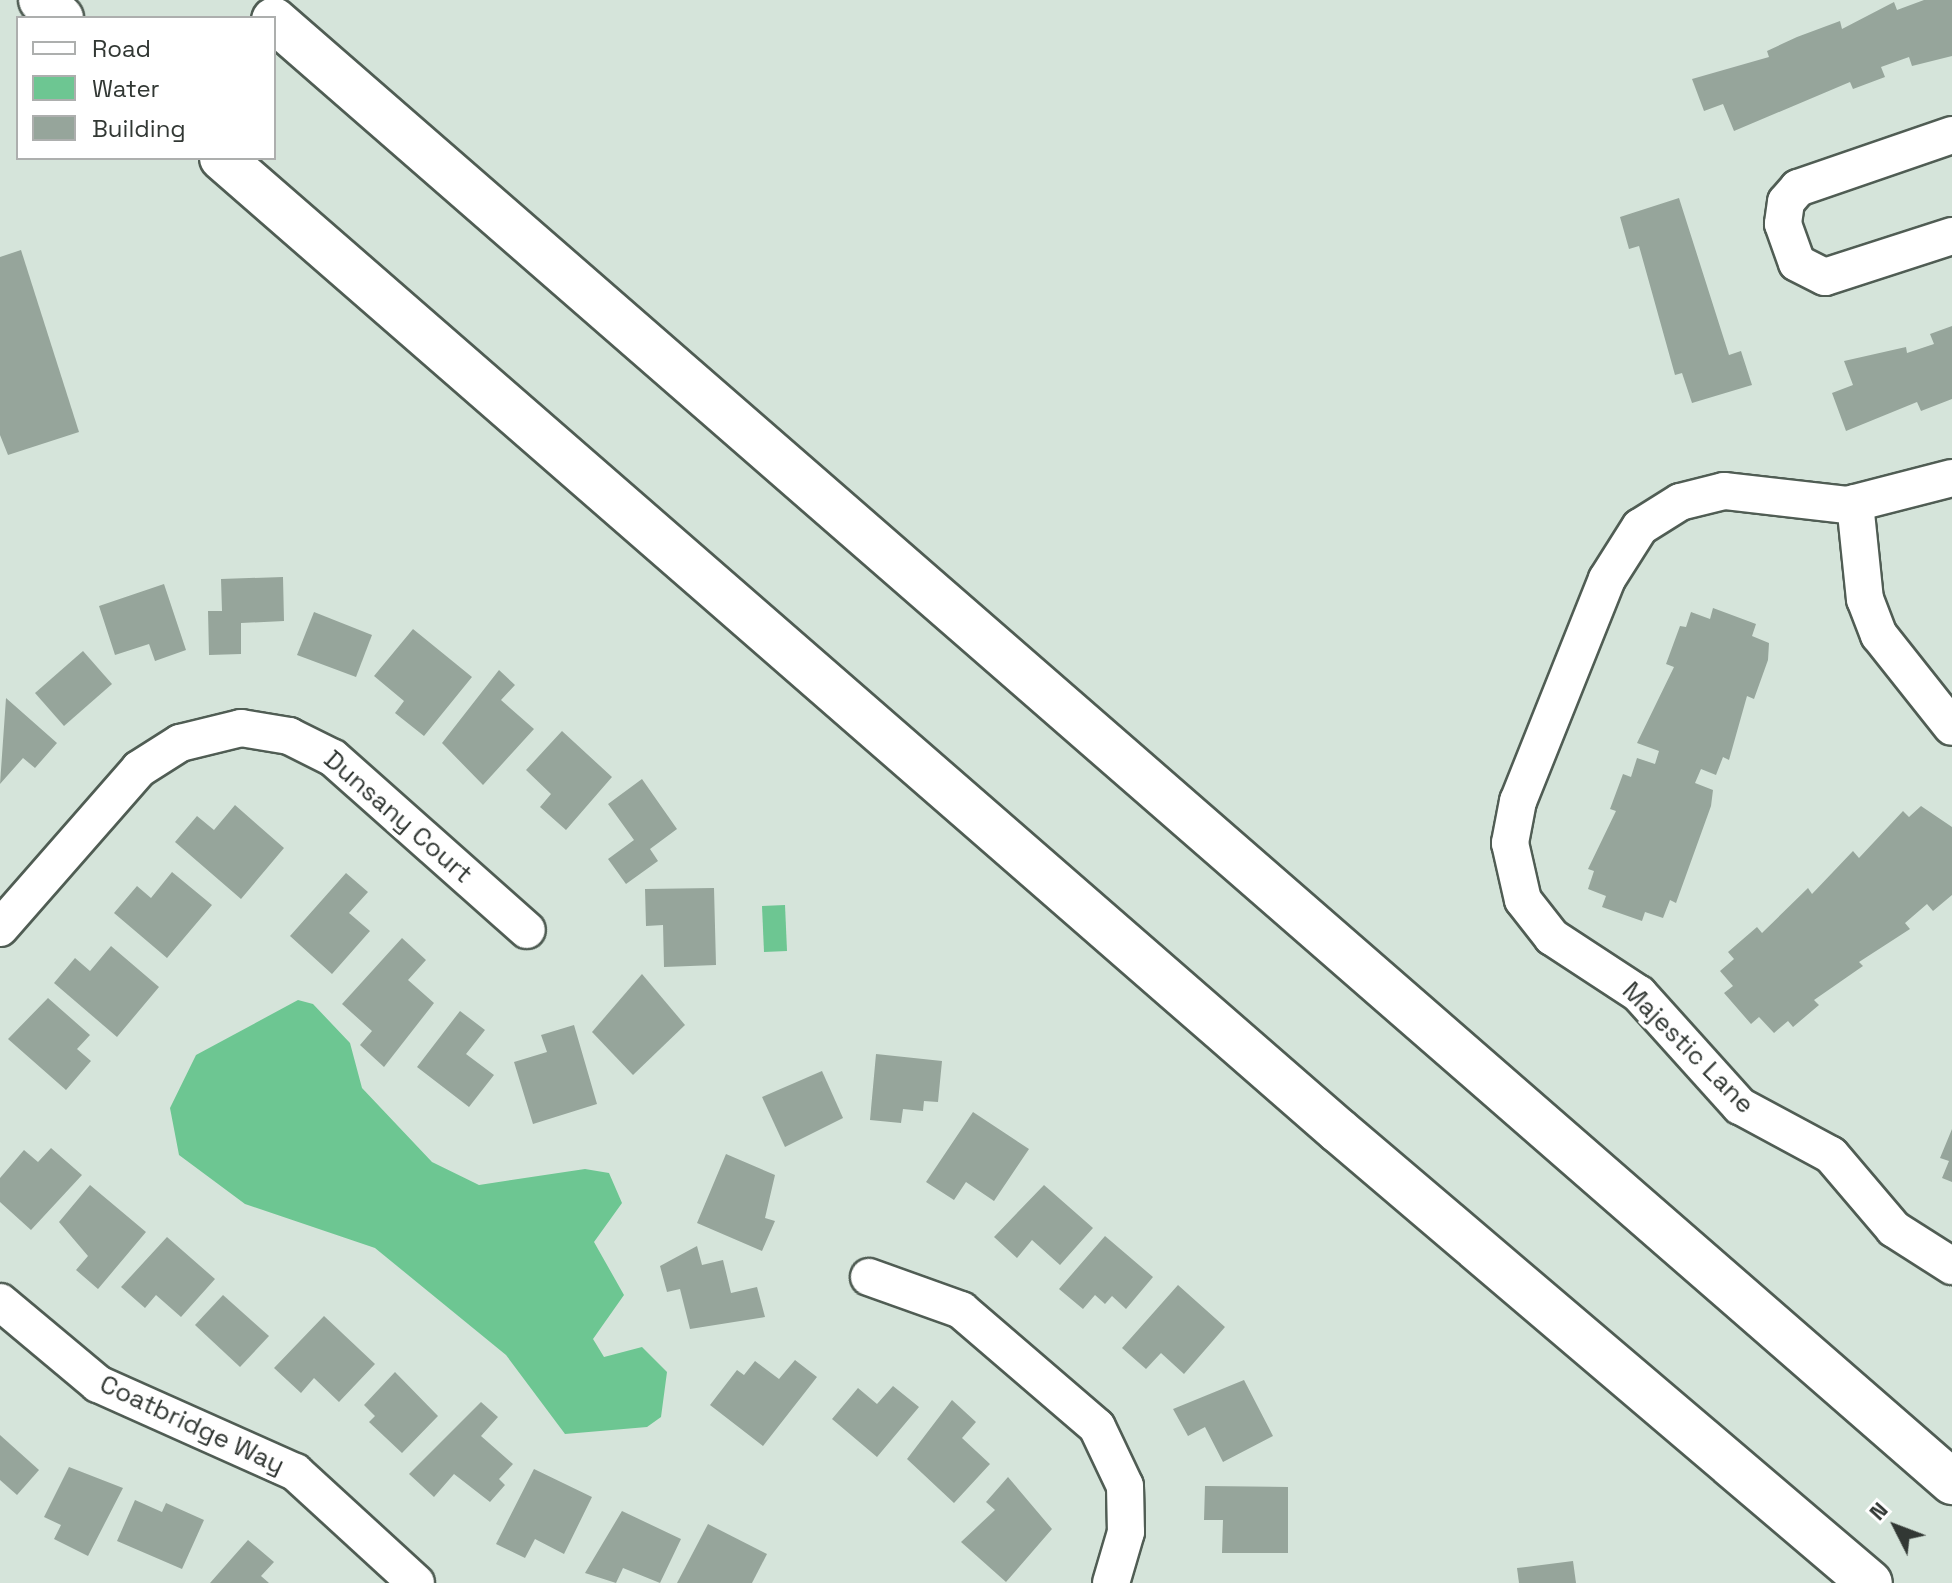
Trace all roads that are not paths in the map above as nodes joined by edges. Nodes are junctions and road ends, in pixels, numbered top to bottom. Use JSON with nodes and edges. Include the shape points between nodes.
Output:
{"nodes":[{"id":1,"x":41,"y":0,"type":"edge"},
{"id":2,"x":251,"y":0,"type":"edge"},
{"id":3,"x":59,"y":16,"type":"edge"},
{"id":4,"x":270,"y":16,"type":"edge"},
{"id":5,"x":276,"y":22,"type":"edge"},
{"id":6,"x":1952,"y":135,"type":"edge"},
{"id":7,"x":224,"y":160,"type":"edge"},
{"id":8,"x":1952,"y":236,"type":"edge"},
{"id":9,"x":1952,"y":478,"type":"edge"},
{"id":10,"x":1855,"y":503,"type":"junction"},
{"id":11,"x":1952,"y":727,"type":"edge"},
{"id":12,"x":0,"y":928,"type":"edge"},
{"id":13,"x":527,"y":930,"type":"dead end"},
{"id":14,"x":1952,"y":1266,"type":"edge"},
{"id":15,"x":869,"y":1277,"type":"dead end"},
{"id":16,"x":0,"y":1302,"type":"edge"},
{"id":17,"x":1952,"y":1482,"type":"edge"},
{"id":18,"x":416,"y":1583,"type":"edge"},
{"id":19,"x":1111,"y":1583,"type":"edge"},
{"id":20,"x":1870,"y":1583,"type":"edge"}],
"edges":[{"from":1,"to":3,"type":"highway"},
{"from":2,"to":4,"type":"highway"},
{"from":5,"to":17,"type":"highway"},
{"from":6,"to":8,"type":"street","via":[[1798,188],[1786,202],[1783,224],[1797,263],[1825,277]]},
{"from":7,"to":20,"type":"highway","via":[[1339,1131]]},
{"from":9,"to":10,"type":"street"},
{"from":10,"to":11,"type":"street","via":[[1865,599],[1879,635]]},
{"from":10,"to":14,"type":"street","name":"Majestic Lane","via":[[1734,491],[1662,510],[1616,556],[1518,801],[1514,876],[1543,929],[1639,994],[1740,1106],[1831,1155],[1894,1229]]},
{"from":12,"to":13,"type":"street","name":"Dunsany Court","via":[[139,769],[180,743],[241,728],[289,736],[333,758]]},
{"from":15,"to":19,"type":"street","via":[[961,1310],[1097,1427],[1125,1486],[1126,1532]]},
{"from":16,"to":18,"type":"street","name":"Coatbridge Way","via":[[98,1384],[295,1472]]}]}
